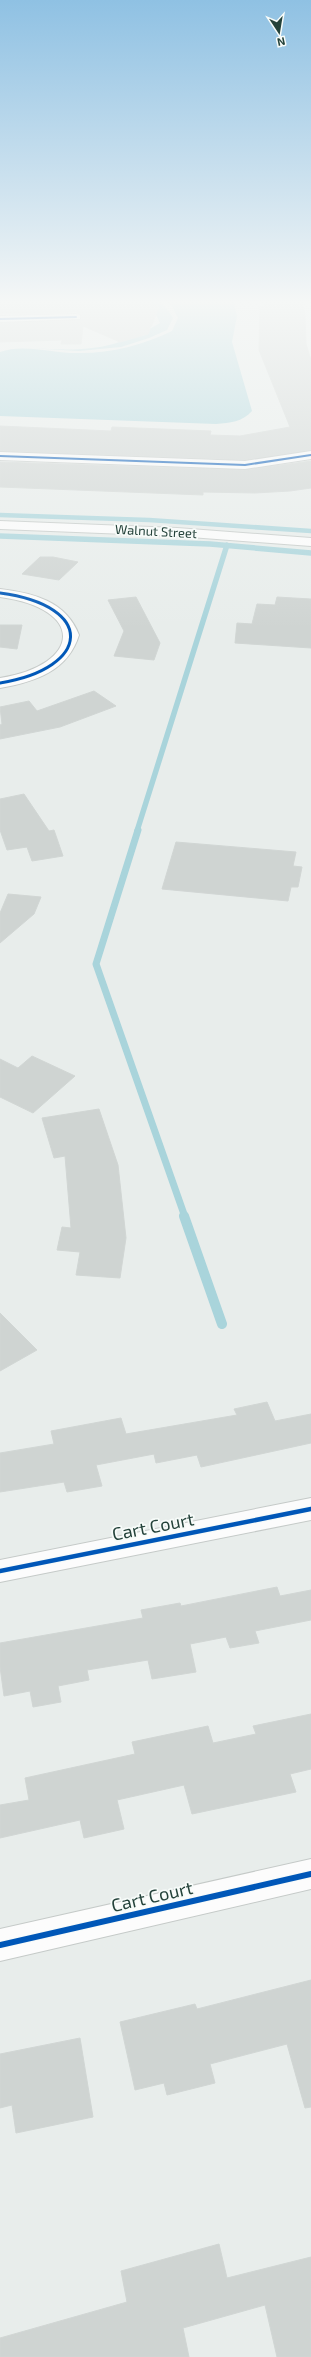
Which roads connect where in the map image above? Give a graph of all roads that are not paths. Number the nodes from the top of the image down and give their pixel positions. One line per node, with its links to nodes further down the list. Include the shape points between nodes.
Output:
1 (311, 455): 2 (street, via 245,465)
2 (0, 456)
3 (0, 526): 4 (street, Walnut Street, via 177,532)
4 (311, 542)
5 (0, 593): 6 (street, via 29,598 55,610 65,619 72,635 67,651 53,664 25,677)
6 (0, 683)
7 (311, 1509): 8 (street, Cart Court)
8 (0, 1571)
9 (311, 1874): 10 (street, Cart Court)
10 (0, 1945)

